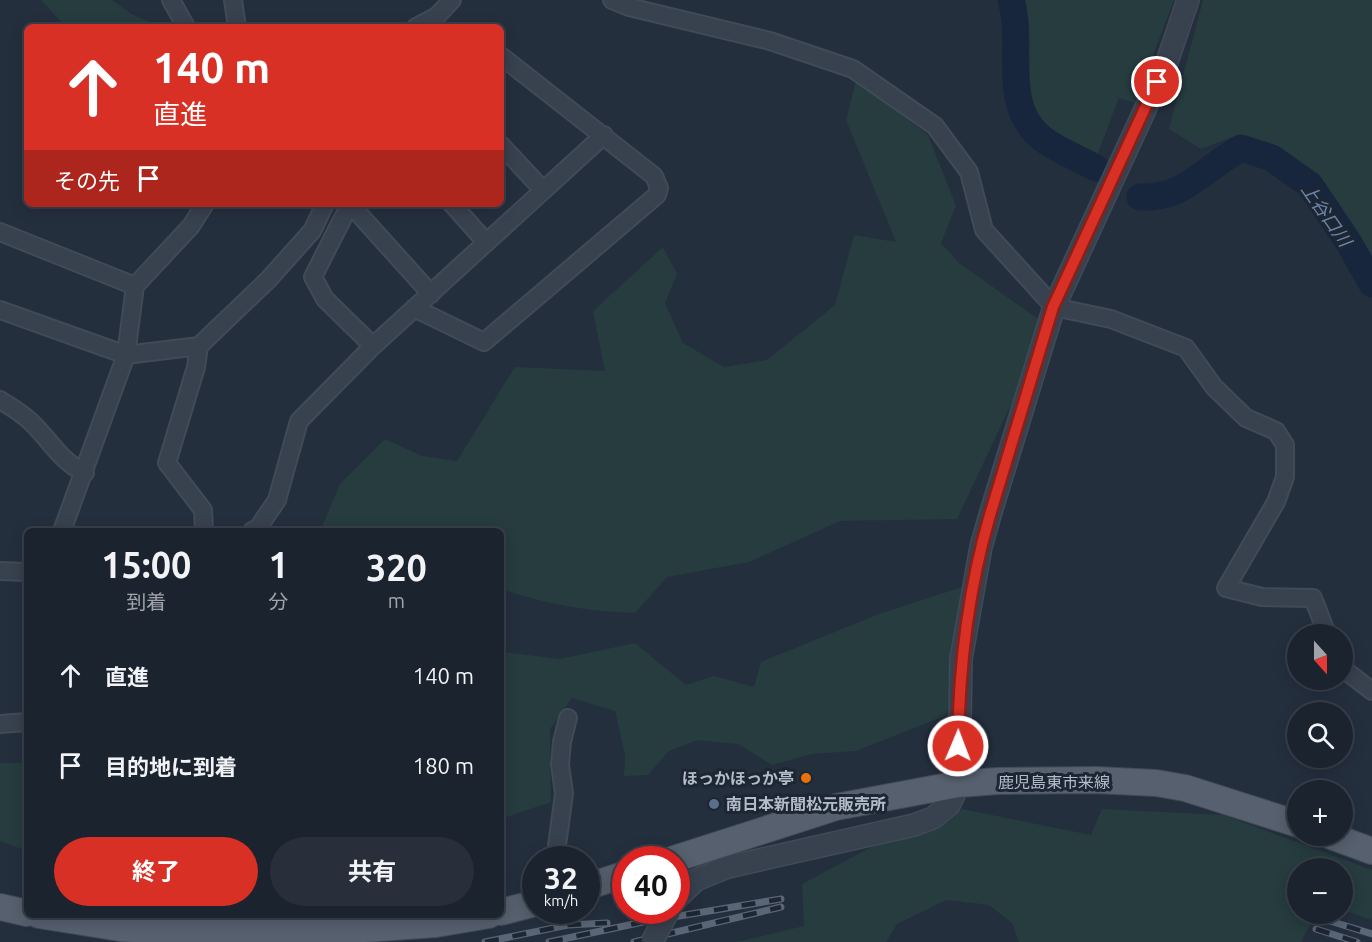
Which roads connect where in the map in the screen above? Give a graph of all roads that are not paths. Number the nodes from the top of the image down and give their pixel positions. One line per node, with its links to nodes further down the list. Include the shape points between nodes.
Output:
1 (171, 0): 6 (street)
2 (233, 0): 7 (street)
3 (452, 0): 8 (street, via 437,16)
4 (612, 0): 22 (street, via 771,41 854,69 935,126 969,172 984,230)
5 (1188, 0): 22 (street, via 1167,62)
6 (184, 24)
7 (237, 24)
8 (422, 24)
9 (504, 58): 10 (street)
10 (604, 135): 12 (street); 23 (street, via 654,176 659,188 657,195 484,342)
11 (504, 148): 12 (street)
12 (543, 190): 19 (street)
13 (203, 207): 20 (street, via 191,226)
14 (324, 207): 25 (street, via 312,231)
15 (348, 207): 26 (street, via 313,277 325,299)
16 (353, 207): 21 (street)
17 (455, 207): 19 (street)
18 (0, 232): 20 (street)
19 (485, 241): 21 (street)
20 (135, 286): 27 (street)
21 (431, 294): 23 (street)
22 (1053, 307): 35 (street, via 1111,319 1186,348 1214,387 1246,418 1276,431 1285,445 1286,477 1276,502 1226,588 1262,597 1313,598); 41 (street, via 981,547 961,659)
23 (414, 308): 26 (street)
24 (0, 310): 27 (street)
25 (199, 346): 27 (street); 31 (street, via 167,463 203,510)
26 (373, 346): 32 (street, via 299,421 277,500)
27 (126, 355): 29 (street)
28 (0, 400): 29 (street, via 31,421 70,466)
29 (86, 473): 30 (street)
30 (63, 528)
31 (204, 528)
32 (258, 528)
33 (0, 572): 34 (street)
34 (24, 572)
35 (1323, 624)
36 (1353, 676): 37 (street)
37 (1372, 691)
38 (568, 718): 44 (street, via 560,764 564,794)
39 (24, 722): 40 (street)
40 (0, 724)
41 (959, 784): 42 (main road, 鹿児島東市来線, via 1096,780 1156,783 1185,788); 46 (main road, 鹿児島東市来線, via 836,807); 47 (street, via 949,805 933,818 728,867)
42 (1287, 820)
43 (1353, 844): 45 (main road)
44 (557, 846)
45 (1372, 850)
46 (690, 854)
47 (690, 885)
48 (0, 906): 51 (main road)
49 (522, 907): 50 (main road)
50 (504, 911)
51 (24, 912)
52 (53, 918): 56 (main road)
53 (471, 918): 54 (main road, via 436,924)
54 (351, 922): 57 (main road)
55 (662, 924): 58 (street, bridge)
56 (137, 936): 57 (main road)
57 (174, 937)
58 (652, 942)

